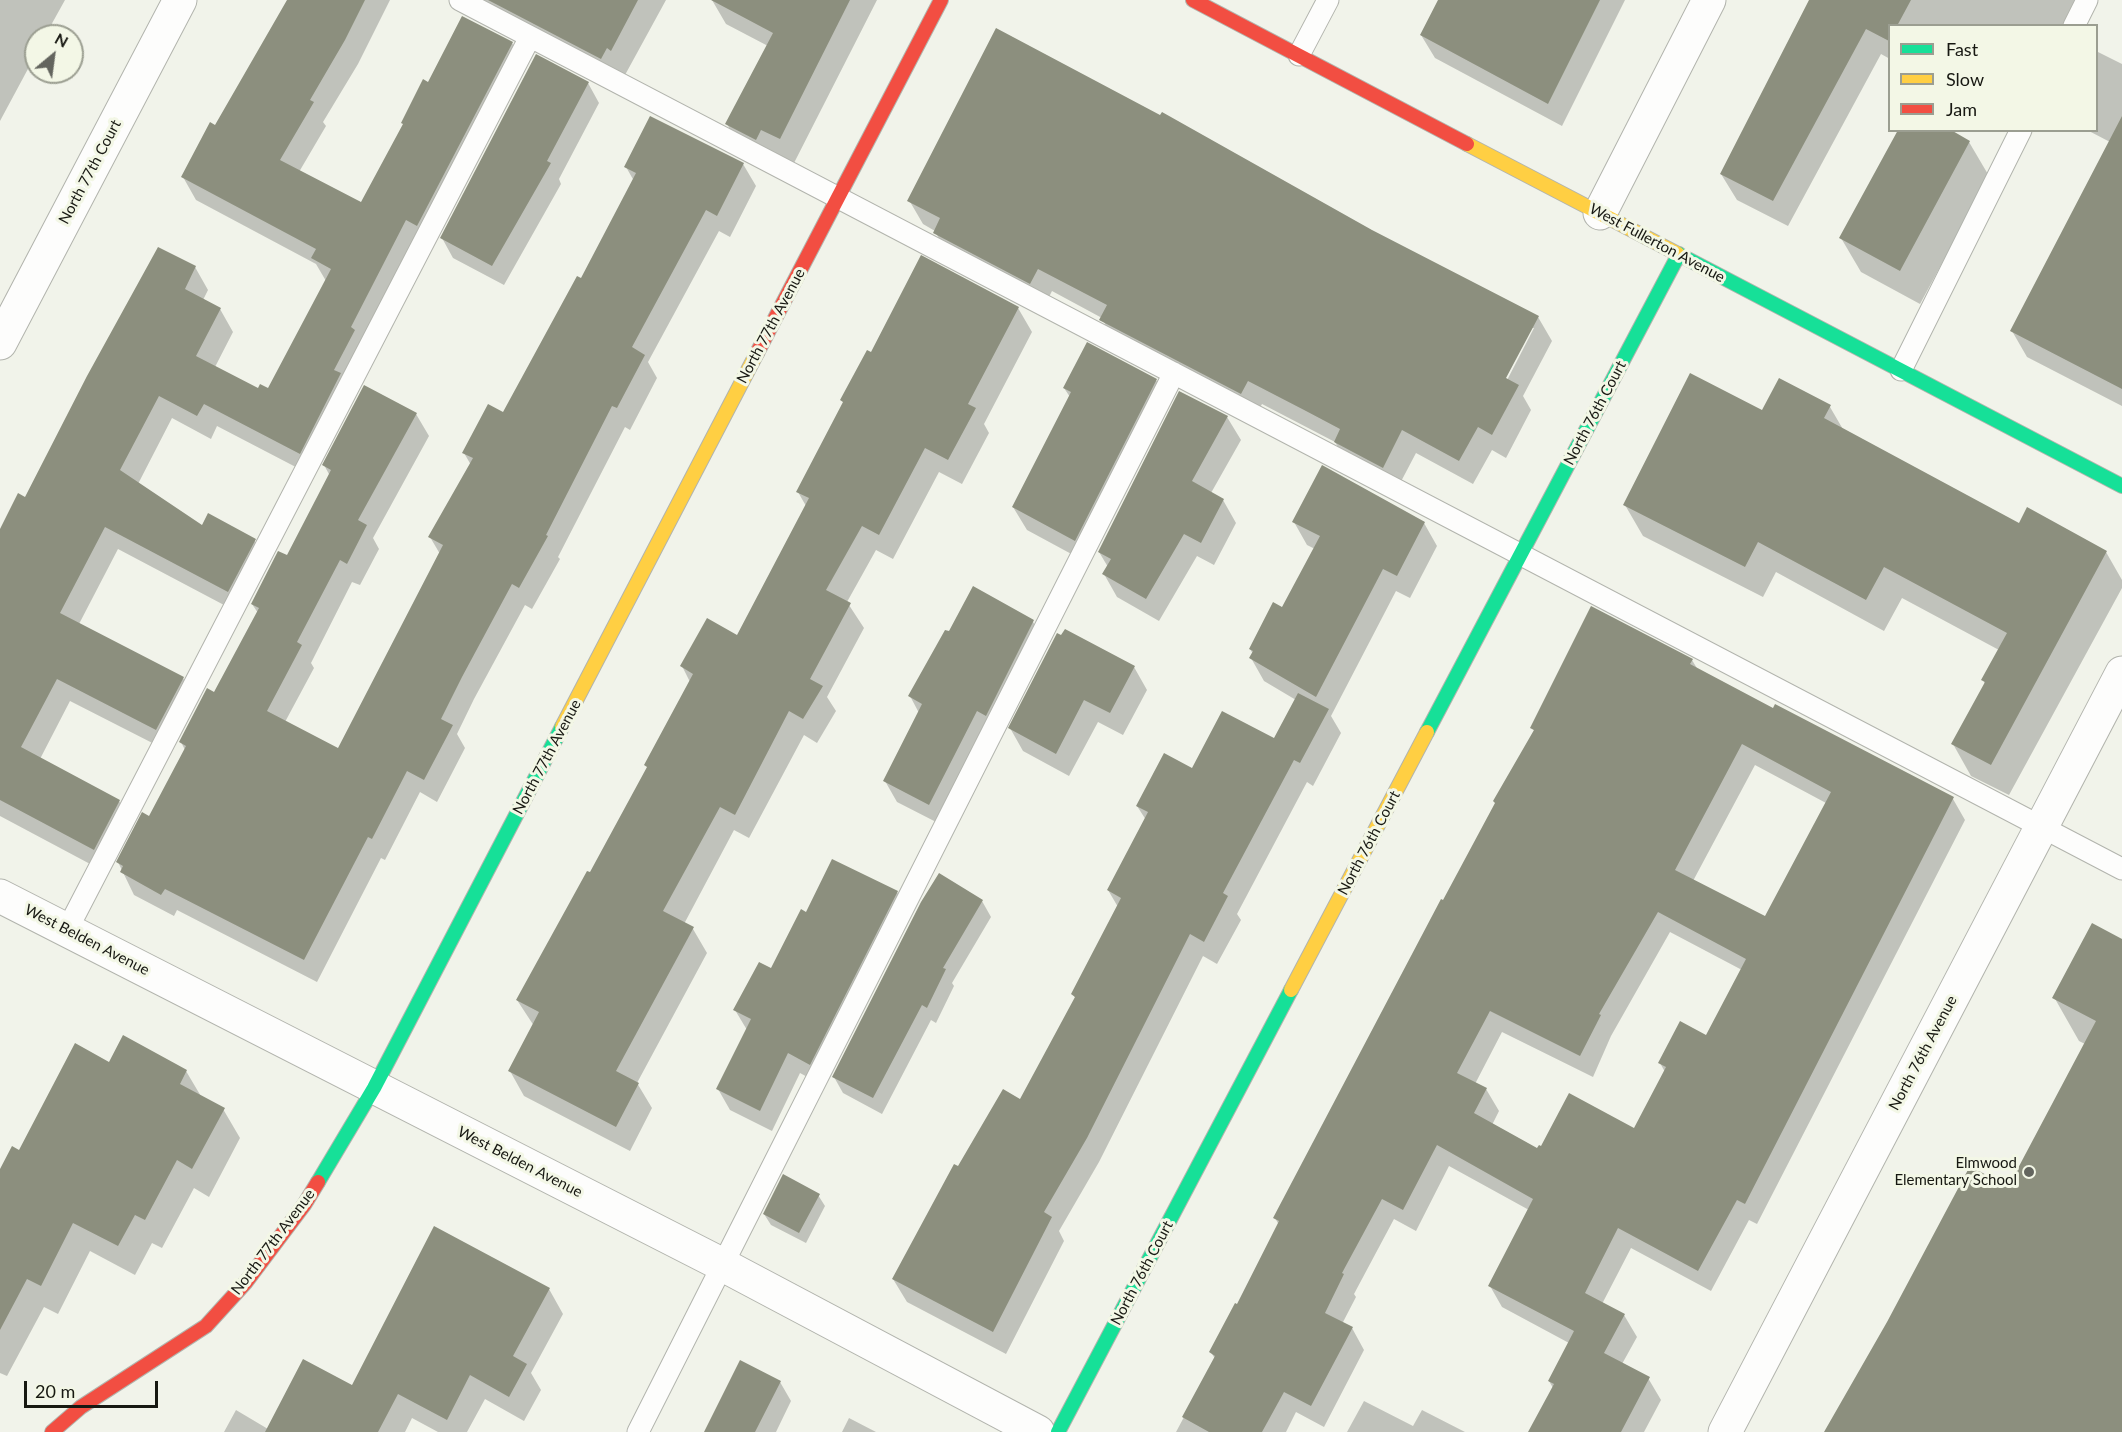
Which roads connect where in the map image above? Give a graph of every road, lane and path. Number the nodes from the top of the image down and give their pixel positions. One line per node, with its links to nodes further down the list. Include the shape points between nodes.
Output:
1 (180, 0): 15 (street, North 77th Court)
2 (460, 0): 9 (lane)
3 (941, 0): 12 (street, North 77th Avenue)
4 (1193, 0): 10 (street, West Fullerton Avenue)
5 (1328, 0): 10 (lane)
6 (1710, 0): 13 (street)
7 (2087, 0): 8 (lane)
8 (2075, 24)
9 (530, 37): 12 (lane); 24 (lane)
10 (1299, 55): 13 (street, West Fullerton Avenue)
11 (2020, 132): 16 (lane)
12 (838, 198): 17 (lane); 25 (street, North 77th Avenue)
13 (1600, 213): 14 (street, West Fullerton Avenue)
14 (1679, 254): 16 (street, West Fullerton Avenue); 19 (street, North 76th Court)
15 (0, 344)
16 (1901, 370): 18 (street, West Fullerton Avenue)
17 (1174, 373): 19 (lane); 26 (lane)
18 (2122, 486)
19 (1521, 554): 21 (lane); 30 (street, North 76th Court)
20 (2122, 673): 21 (street, North 76th Avenue)
21 (2042, 827): 22 (lane); 31 (street, North 76th Avenue)
22 (2122, 869)
23 (0, 896): 24 (street, West Belden Avenue)
24 (67, 930): 25 (street, West Belden Avenue)
25 (374, 1088): 26 (street, West Belden Avenue); 27 (street, North 77th Avenue, via 304,1205 246,1282 206,1326 81,1407)
26 (723, 1265): 28 (lane); 29 (street, West Belden Avenue)
27 (52, 1432)
28 (639, 1432)
29 (1038, 1432)
30 (1058, 1432)
31 (1725, 1432)

